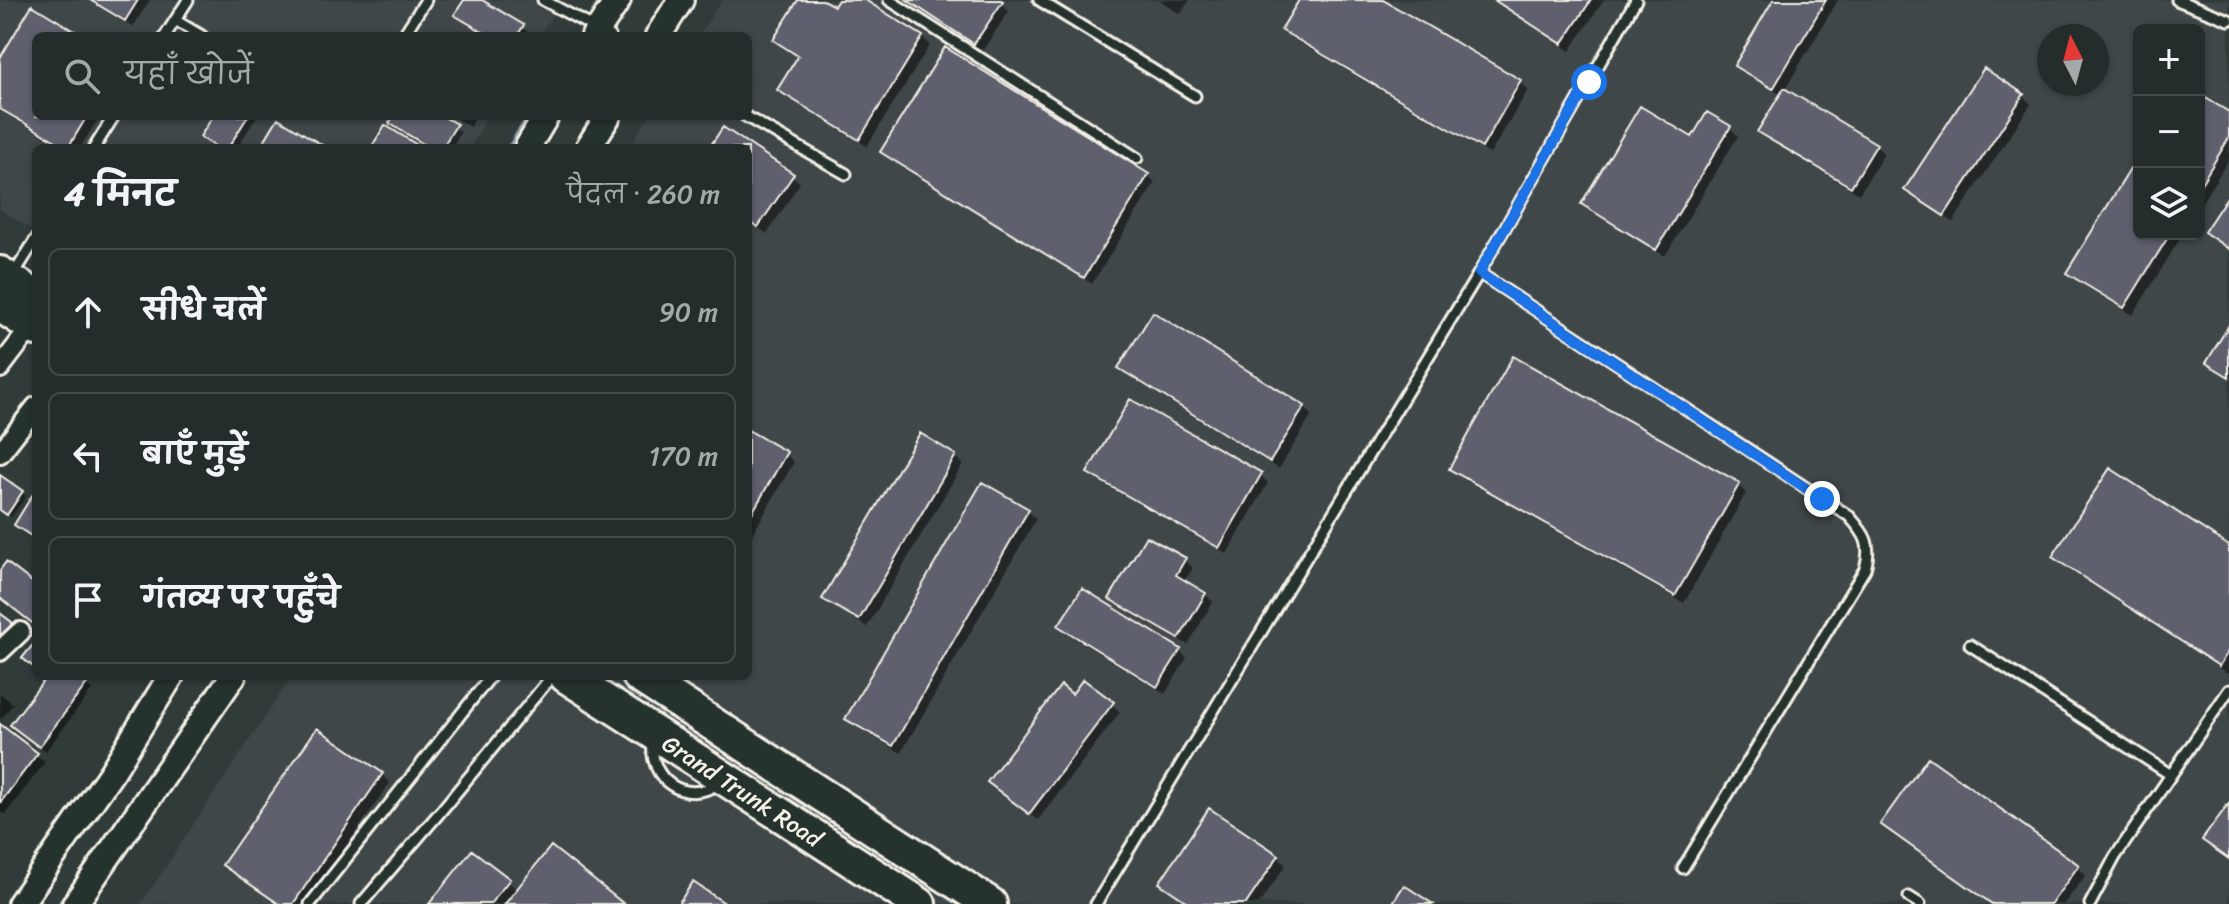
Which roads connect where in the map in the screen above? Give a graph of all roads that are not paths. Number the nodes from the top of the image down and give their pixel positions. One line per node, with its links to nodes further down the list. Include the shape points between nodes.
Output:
1 (188, 0): 11 (lane)
2 (426, 0): 15 (lane)
3 (543, 0): 16 (lane)
4 (618, 0): 17 (street)
5 (681, 0): 18 (street)
6 (889, 0): 27 (lane)
7 (1039, 0): 19 (lane)
8 (1636, 0): 30 (lane)
9 (2177, 0): 10 (lane)
10 (2204, 4): 12 (lane)
11 (175, 20): 13 (lane); 14 (lane)
12 (2229, 20)
13 (168, 32)
14 (195, 32)
15 (406, 32)
16 (598, 32)
17 (602, 32)
18 (661, 32)
19 (1195, 96)
20 (112, 120): 24 (lane)
21 (544, 120): 25 (street)
22 (606, 120): 26 (street)
23 (752, 120): 28 (lane)
24 (96, 144)
25 (529, 144)
26 (590, 144)
27 (1137, 158)
28 (846, 174)
29 (32, 251): 31 (lane)
30 (1479, 273): 49 (lane, via 1849,516 1868,543 1865,569); 57 (lane)
31 (16, 301): 32 (street)
32 (0, 368)
33 (32, 412): 34 (street)
34 (0, 453)
35 (20, 632): 37 (street)
36 (1970, 645): 46 (lane)
37 (0, 651)
38 (169, 680): 51 (street)
39 (230, 680): 52 (street)
40 (488, 680): 53 (lane)
41 (549, 680): 54 (lane)
42 (572, 680): 45 (highway, Grand Trunk Road)
43 (651, 684): 45 (highway); 47 (highway, Grand Trunk Road)
44 (2229, 690): 46 (lane)
45 (648, 730): 48 (highway, Grand Trunk Road)
46 (2171, 775): 59 (lane)
47 (804, 783): 48 (highway); 56 (highway, Grand Trunk Road)
48 (783, 818): 55 (highway, Grand Trunk Road)
49 (1683, 868)
50 (1909, 897): 58 (lane)
51 (20, 904)
52 (75, 904)
53 (310, 904)
54 (361, 904)
55 (919, 904)
56 (990, 904)
57 (1096, 904)
58 (1920, 904)
59 (2090, 904)

